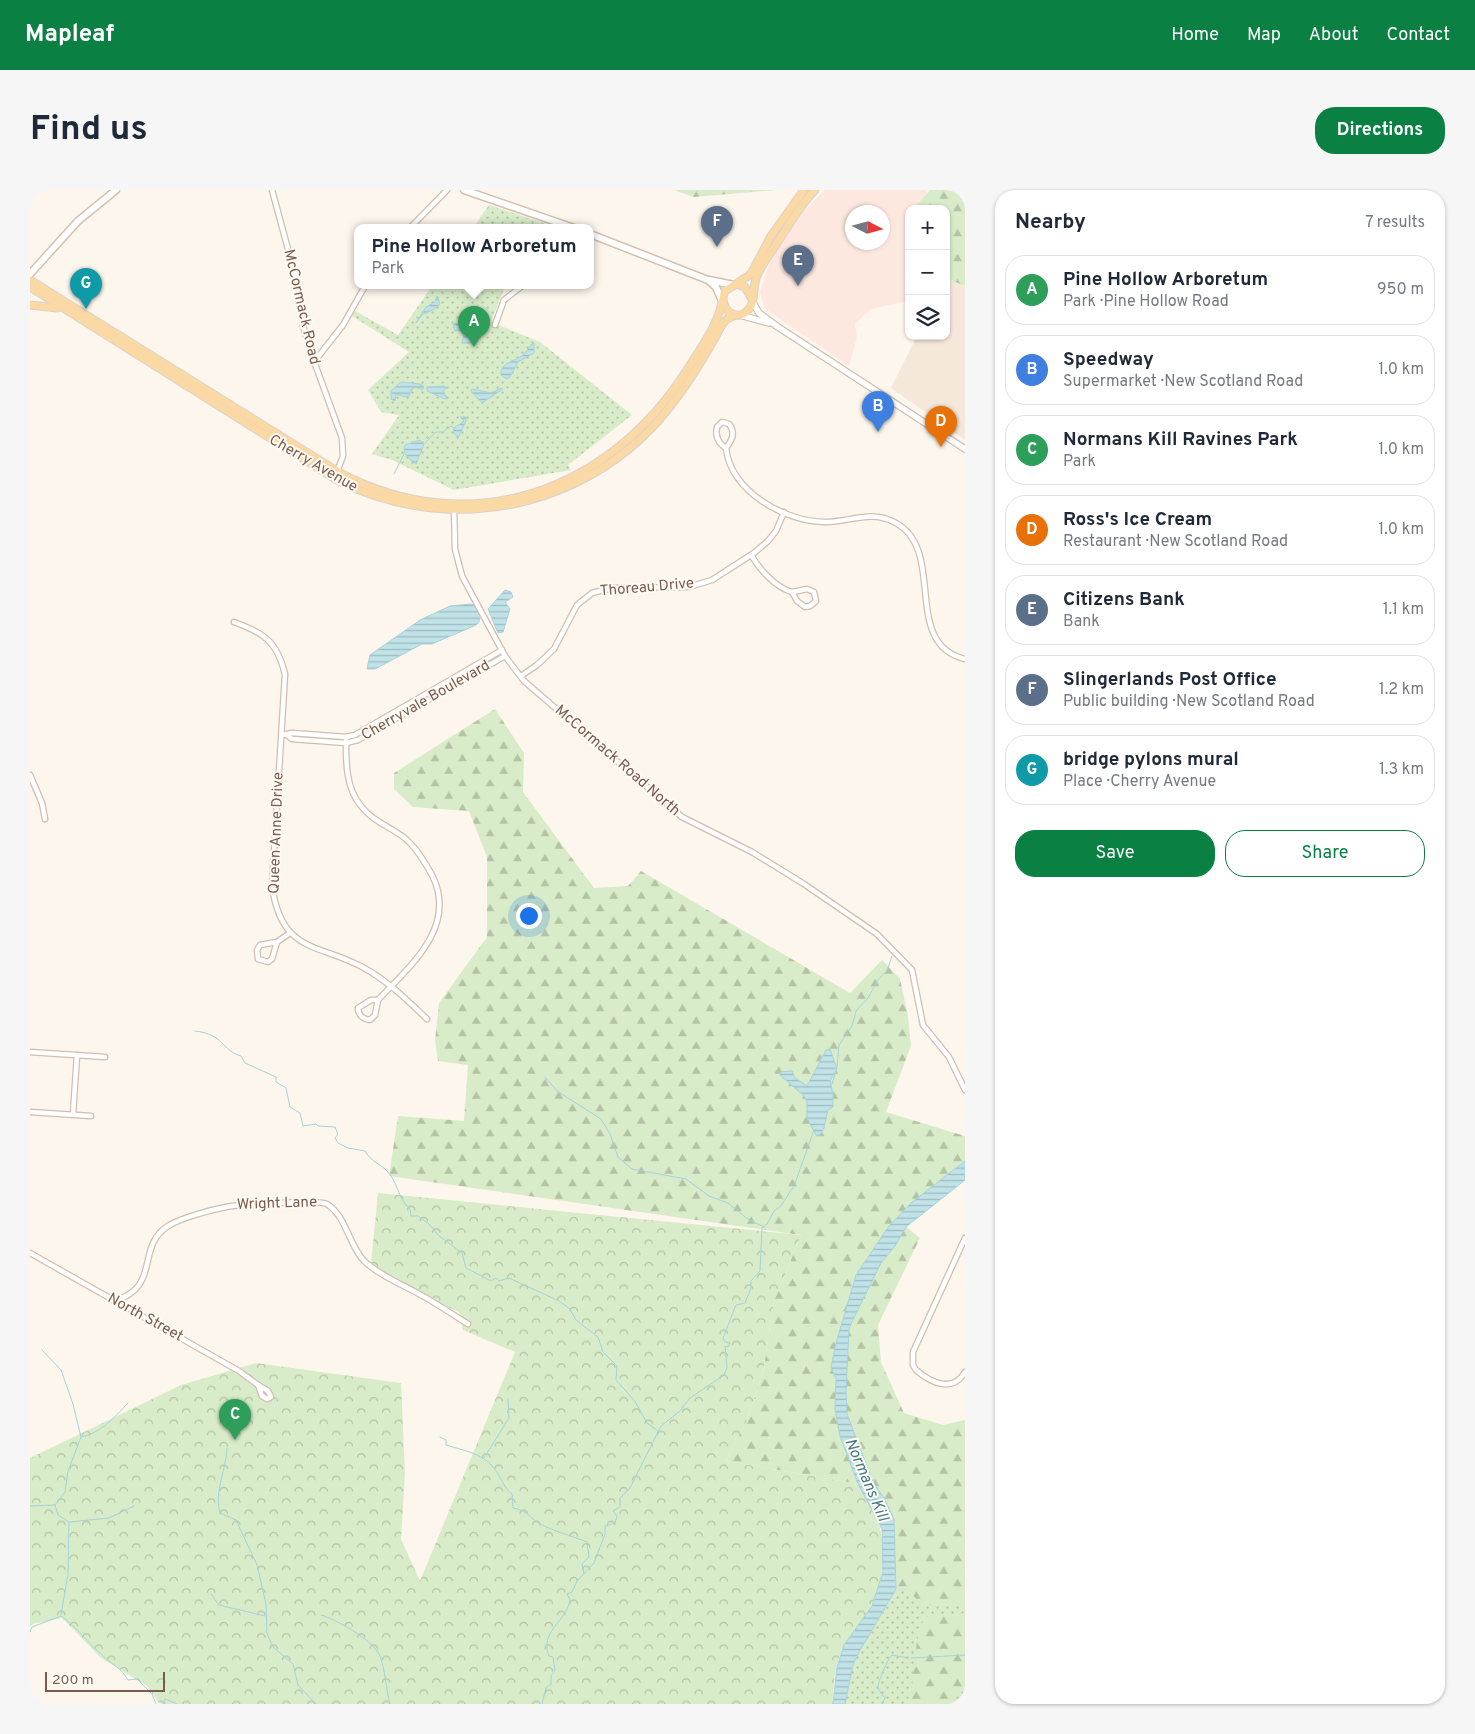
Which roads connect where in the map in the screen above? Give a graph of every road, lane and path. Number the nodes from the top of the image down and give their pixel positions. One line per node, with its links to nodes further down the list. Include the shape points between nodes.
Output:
1 (116, 190): 10 (main road, via 78,221)
2 (272, 190): 24 (street, McCormack Road)
3 (447, 190): 7 (street)
4 (464, 190): 8 (main road)
5 (804, 190): 13 (main road, via 771,236 751,274)
6 (815, 190): 17 (main road, via 795,214 758,274)
7 (414, 224)
8 (559, 224)
9 (594, 236): 12 (main road)
10 (30, 274)
11 (30, 280): 20 (main road, Cherry Avenue)
12 (708, 280): 13 (main road); 18 (main road, via 716,287)
13 (735, 284): 17 (main road, via 745,286); 18 (main road, via 724,291)
14 (30, 287): 20 (main road, Cherry Avenue)
15 (363, 289): 24 (street, via 343,325)
16 (518, 289): 22 (street, via 504,300)
17 (752, 300): 21 (main road, via 747,311); 23 (street, via 759,313)
18 (722, 302): 21 (main road, via 727,311); 28 (main road, Cherry Avenue, via 714,328 670,396 618,449 582,473 543,490)
19 (30, 305): 20 (main road)
20 (69, 309): 27 (main road, Cherry Avenue)
21 (737, 315): 23 (street); 28 (main road, Cherry Avenue, via 724,322 662,418 612,462 575,484 534,500 490,509)
22 (494, 325)
23 (778, 327): 26 (street)
24 (314, 362): 27 (street, McCormack Road, via 342,438 343,456)
25 (726, 448): 25 (street, via 733,430 722,422 716,434 717,440); 29 (street, via 731,466 745,486)
26 (965, 449)
27 (336, 475): 28 (main road, Cherry Avenue, via 356,490 387,500 424,508)
28 (454, 507): 33 (street, McCormack Road North, via 455,549 460,569)
29 (784, 512): 30 (street, Thoreau Drive, via 776,531); 35 (street, via 824,522 875,516 901,526 910,535 920,557 934,637 947,652)
30 (751, 555): 31 (street, via 769,577); 36 (street, Thoreau Drive, via 712,580 689,587 612,588 592,593 577,605 554,649)
31 (792, 592): 31 (street, via 802,589 813,591 816,600 805,607)
32 (234, 622): 41 (street, Queen Anne Drive, via 264,635 282,660 286,686)
33 (502, 650): 34 (street, McCormack Road North); 37 (street, Cherryvale Boulevard)
34 (506, 656): 36 (street, McCormack Road North); 38 (street, Cherryvale Boulevard)
35 (965, 659)
36 (521, 676): 54 (street, McCormack Road North, via 682,818 752,852 877,934 912,970 923,1025 950,1057)
37 (457, 677): 38 (street); 39 (street, Cherryvale Boulevard)
38 (460, 682): 40 (street, Cherryvale Boulevard)
39 (411, 704): 40 (street); 42 (street, Cherryvale Boulevard)
40 (414, 709): 43 (street, Cherryvale Boulevard, via 358,740)
41 (284, 735): 42 (street, via 292,732); 43 (street, via 292,739); 46 (street, Queen Anne Drive, via 272,886 275,906)
42 (346, 737): 43 (street)
43 (346, 743): 48 (street, via 351,788 361,806 417,852 432,875 439,898 438,922 429,942)
44 (30, 775): 45 (street, via 42,803)
45 (44, 819)
46 (290, 933): 47 (street); 48 (street, Queen Anne Drive, via 308,946 370,971)
47 (277, 942): 47 (street, via 272,959 268,962 258,959 260,945)
48 (391, 986): 49 (street); 50 (street, Queen Anne Drive)
49 (378, 1000): 49 (street, via 374,1017 366,1020 360,1015 359,1006)
50 (427, 1019)
51 (30, 1052): 52 (street)
52 (77, 1055): 53 (street); 56 (street)
53 (105, 1057)
54 (965, 1090)
55 (30, 1112): 56 (street)
56 (73, 1114): 57 (street)
57 (91, 1116)
58 (965, 1238): 62 (street, via 912,1352 916,1370 937,1383 952,1384)
59 (30, 1253): 60 (street, North Street)
60 (114, 1301): 61 (street, Wright Lane, via 128,1296 139,1286 155,1240 170,1225 228,1206 306,1201 326,1203 331,1207 366,1262); 63 (street, North Street)
61 (468, 1324)
62 (965, 1372)
63 (258, 1384)

